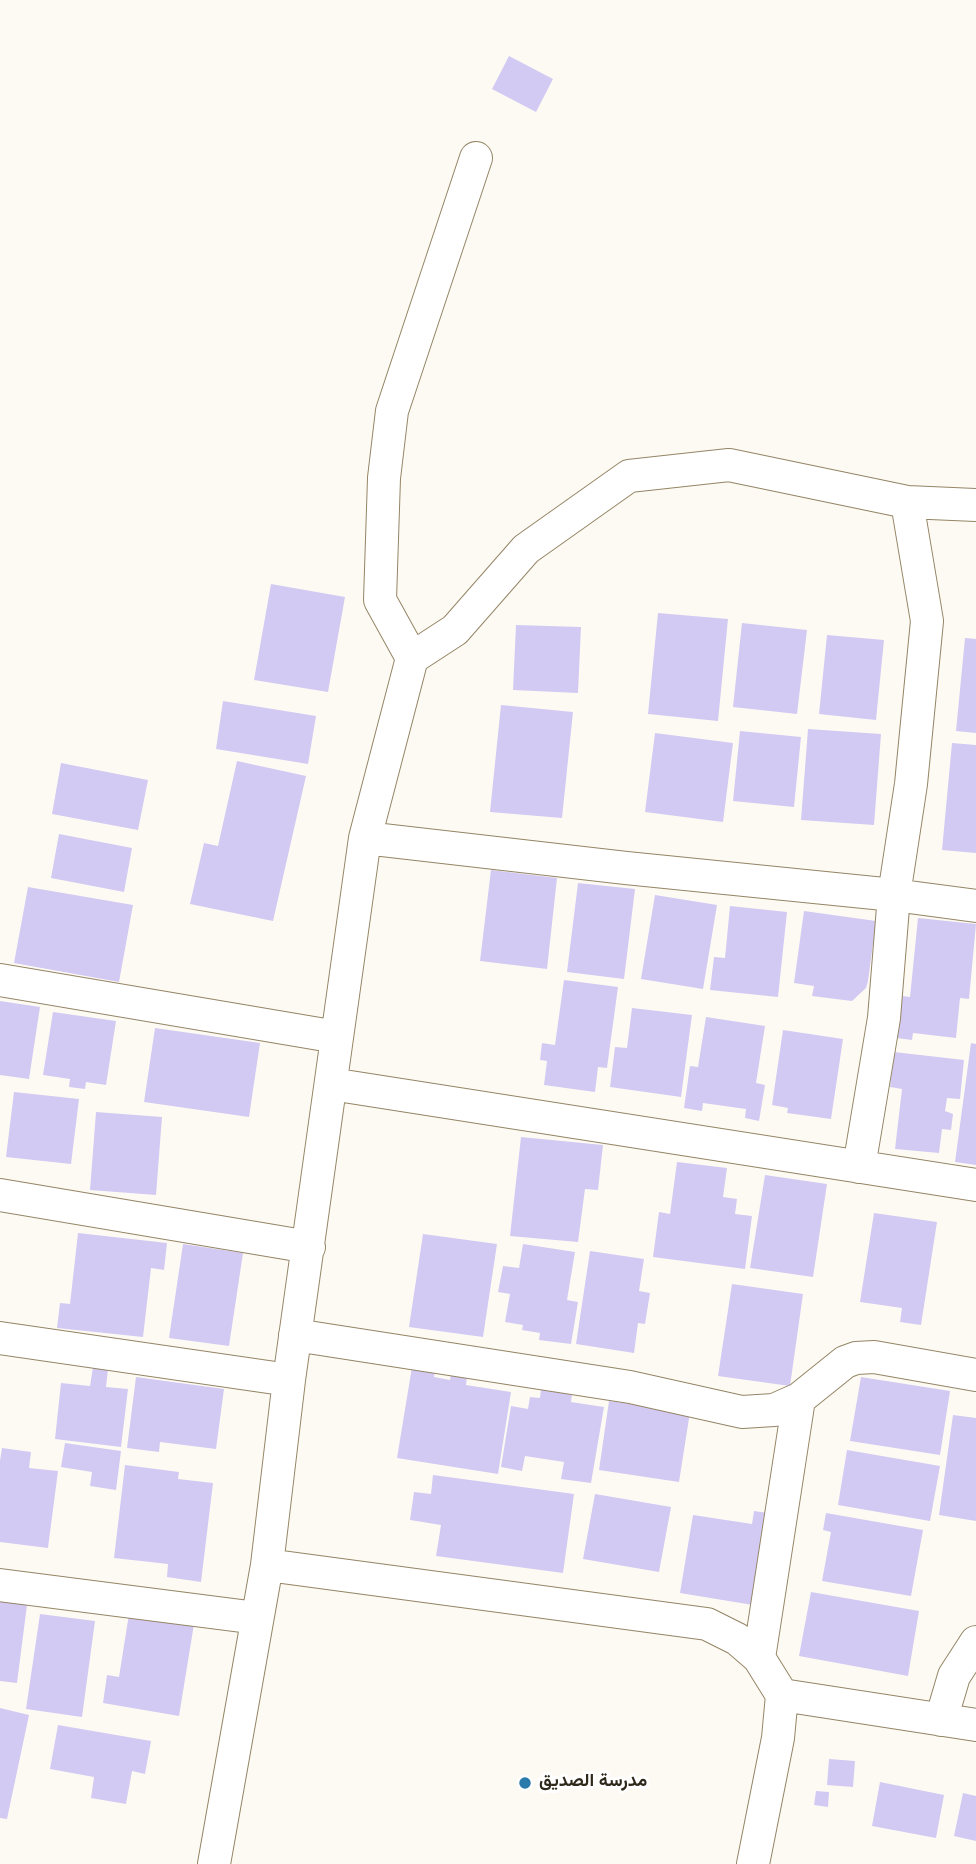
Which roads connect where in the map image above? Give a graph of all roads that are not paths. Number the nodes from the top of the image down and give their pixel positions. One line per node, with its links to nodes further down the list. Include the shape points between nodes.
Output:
1 (476, 158): 4 (street, via 392,411 384,478 380,600)
2 (907, 502): 3 (street); 4 (street, via 729,465 629,476 526,549 455,630); 6 (street, via 927,621 911,784)
3 (976, 505)
4 (412, 658): 5 (street)
5 (365, 838): 6 (street); 9 (street)
6 (894, 895): 7 (street); 11 (street, via 884,1018)
7 (976, 906)
8 (0, 979): 9 (street)
9 (337, 1037): 10 (street)
10 (331, 1084): 11 (street); 14 (street)
11 (859, 1167): 12 (street)
12 (976, 1185)
13 (0, 1195): 14 (street)
14 (309, 1247): 15 (street)
15 (295, 1335): 18 (street); 19 (street, via 630,1387 741,1412 774,1410)
16 (0, 1338): 18 (street)
17 (976, 1375): 19 (street, via 874,1357 856,1358)
18 (289, 1380): 20 (street)
19 (799, 1399): 24 (street)
20 (267, 1564): 22 (street); 24 (street, via 707,1624 737,1639)
21 (0, 1585): 22 (street)
22 (257, 1618): 28 (street)
23 (976, 1642): 26 (street, via 954,1676)
24 (759, 1658): 25 (street)
25 (782, 1695): 26 (street); 29 (street)
26 (941, 1720): 27 (street)
27 (976, 1725)
28 (214, 1864)
29 (753, 1864)

